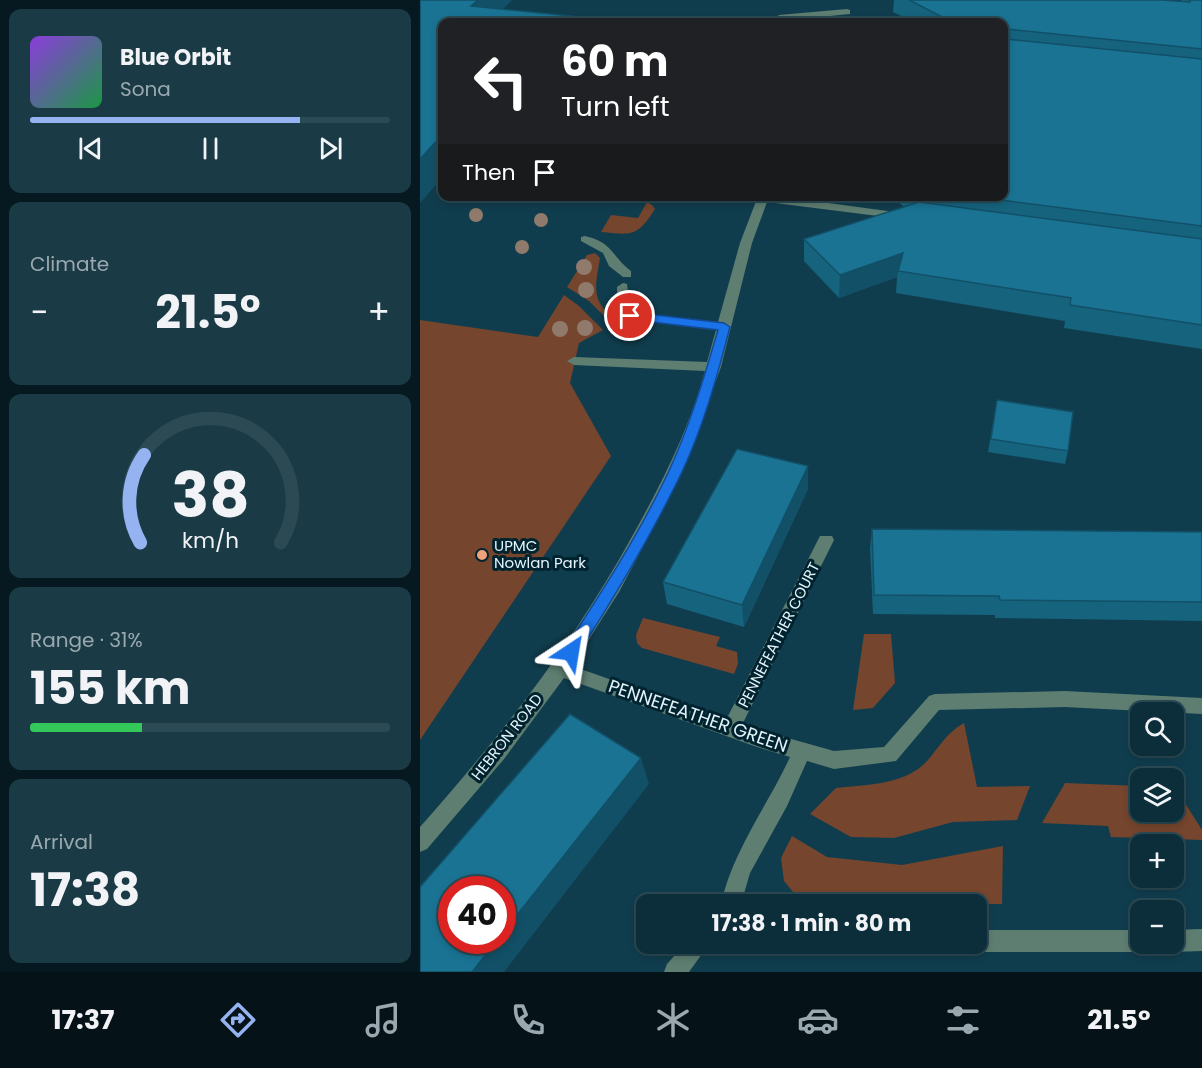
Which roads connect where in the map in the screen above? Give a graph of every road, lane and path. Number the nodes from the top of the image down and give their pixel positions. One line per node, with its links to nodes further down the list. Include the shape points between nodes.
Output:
1 (779, 18): 2 (street, via 849,8)
2 (844, 18)
3 (762, 201): 7 (street, HEBRON ROAD)
4 (793, 201): 5 (street)
5 (911, 217)
6 (585, 239): 7 (street, via 613,256 613,263 625,281 623,299 630,316)
7 (724, 327): 9 (street, HEBRON ROAD)
8 (574, 361): 9 (street)
9 (714, 367): 11 (street, HEBRON ROAD, via 675,473 613,587)
10 (826, 540): 13 (street, PENNEFEATHER COURT)
11 (560, 669): 13 (street, PENNEFEATHER GREEN); 15 (street, HEBRON ROAD, via 497,753)
12 (1202, 706): 14 (street, PENNEFEATHER GREEN, via 1065,699 935,702 888,755 834,760)
13 (731, 729): 14 (street, PENNEFEATHER GREEN)
14 (802, 751): 16 (street, PENNEFEATHER GREEN, via 780,800 741,868)
15 (420, 842)
16 (733, 894)
17 (1202, 940): 20 (street)
18 (987, 941): 19 (street)
19 (1130, 941)
20 (1184, 941)
21 (690, 954): 22 (street)
22 (675, 972)

